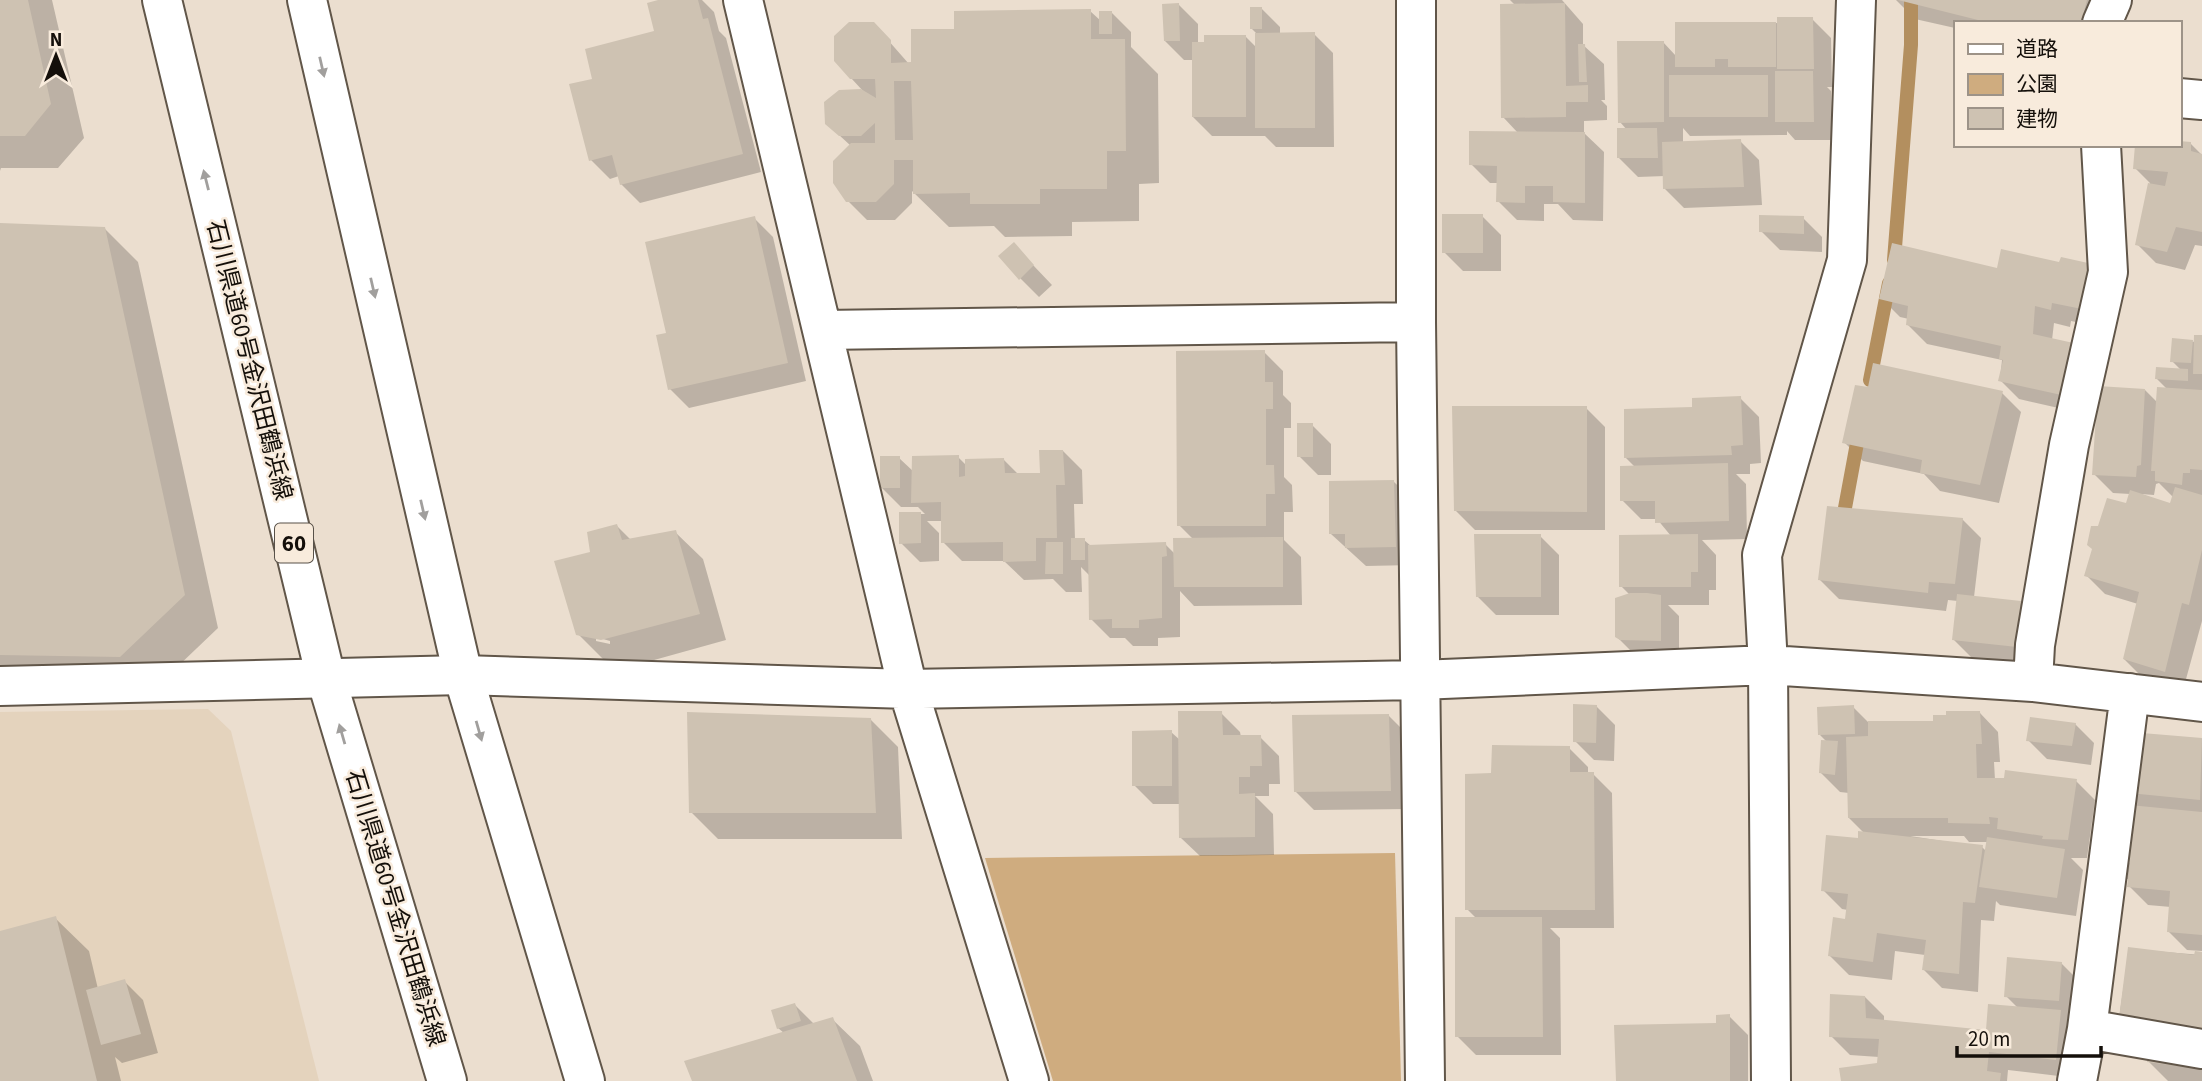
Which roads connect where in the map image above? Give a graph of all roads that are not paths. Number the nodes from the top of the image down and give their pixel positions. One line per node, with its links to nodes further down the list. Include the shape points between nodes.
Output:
1 (162, 0): 15 (street, 石川県道60号金沢田鶴浜線 / 60, one-way to 1)
2 (307, 0): 14 (street, one-way to 14)
3 (743, 0): 12 (street)
4 (1416, 0): 11 (street)
5 (1856, 0): 13 (street, via 1847,260 1762,555)
6 (2112, 0): 7 (street)
7 (2103, 21)
8 (2181, 98): 9 (street)
9 (2202, 100)
10 (2101, 147): 17 (street, via 2108,272 2069,445 2035,645)
11 (1416, 321): 12 (street); 16 (street)
12 (823, 330): 19 (street)
13 (1768, 665): 16 (street); 17 (street); 28 (street)
14 (463, 675): 15 (street); 19 (street); 25 (street, one-way to 25)
15 (326, 678): 18 (street); 24 (street, 石川県道60号金沢田鶴浜線 / 60, one-way to 15)
16 (1420, 680): 19 (street); 27 (street)
17 (2033, 682): 20 (street)
18 (0, 686)
19 (908, 690): 26 (street)
20 (2130, 694): 21 (street); 22 (street)
21 (2202, 702)
22 (2087, 1029): 23 (street); 29 (street)
23 (2202, 1049)
24 (447, 1081)
25 (585, 1081)
26 (1029, 1081)
27 (1425, 1081)
28 (1771, 1081)
29 (2077, 1081)

